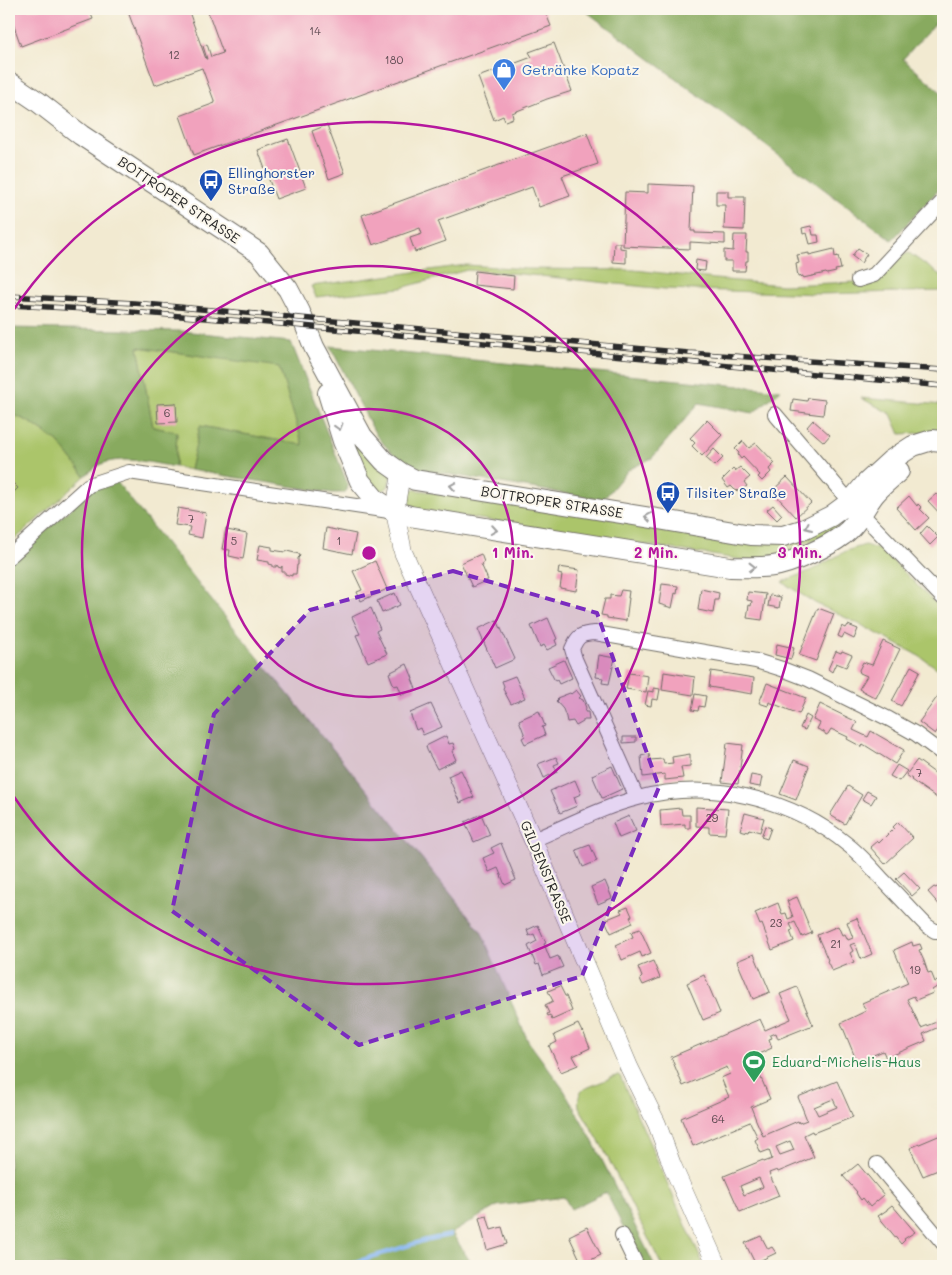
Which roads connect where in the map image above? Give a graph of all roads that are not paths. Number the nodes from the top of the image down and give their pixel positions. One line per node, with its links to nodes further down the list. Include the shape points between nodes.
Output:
1 (9, 82): 4 (main road, BOTTROPER STRASSE, via 81,135 259,253 288,289)
2 (943, 201): 3 (street, via 874,275)
3 (858, 280)
4 (314, 348): 7 (main road, BOTTROPER STRASSE, via 362,436 384,461); 9 (main road, BOTTROPER STRASSE, one-way to 9, via 343,441 360,481 376,499)
5 (775, 414): 8 (street)
6 (943, 442): 8 (main road, via 905,466)
7 (401, 473): 8 (main road, BOTTROPER STRASSE, one-way to 7, via 783,536 751,535 416,480); 9 (street, GILDENSTRASSE)
8 (856, 508): 9 (main road, BOTTROPER STRASSE, one-way to 8, via 703,563 753,568 774,566 814,552 844,535); 11 (street)
9 (395, 512): 10 (street, via 129,472 89,485); 14 (street, GILDENSTRASSE, via 403,552)
10 (9, 556)
11 (943, 598)
12 (943, 754): 13 (street, via 889,719 782,668 683,648 595,633 583,634 572,649 575,659)
13 (637, 798): 14 (street); 15 (street, via 672,792 711,791 748,796 785,808 848,845 927,926)
14 (533, 840): 20 (street, GILDENSTRASSE)
15 (943, 931)
16 (877, 1164): 18 (street)
17 (622, 1235): 19 (street)
18 (943, 1243)
19 (637, 1266)
20 (717, 1266)

